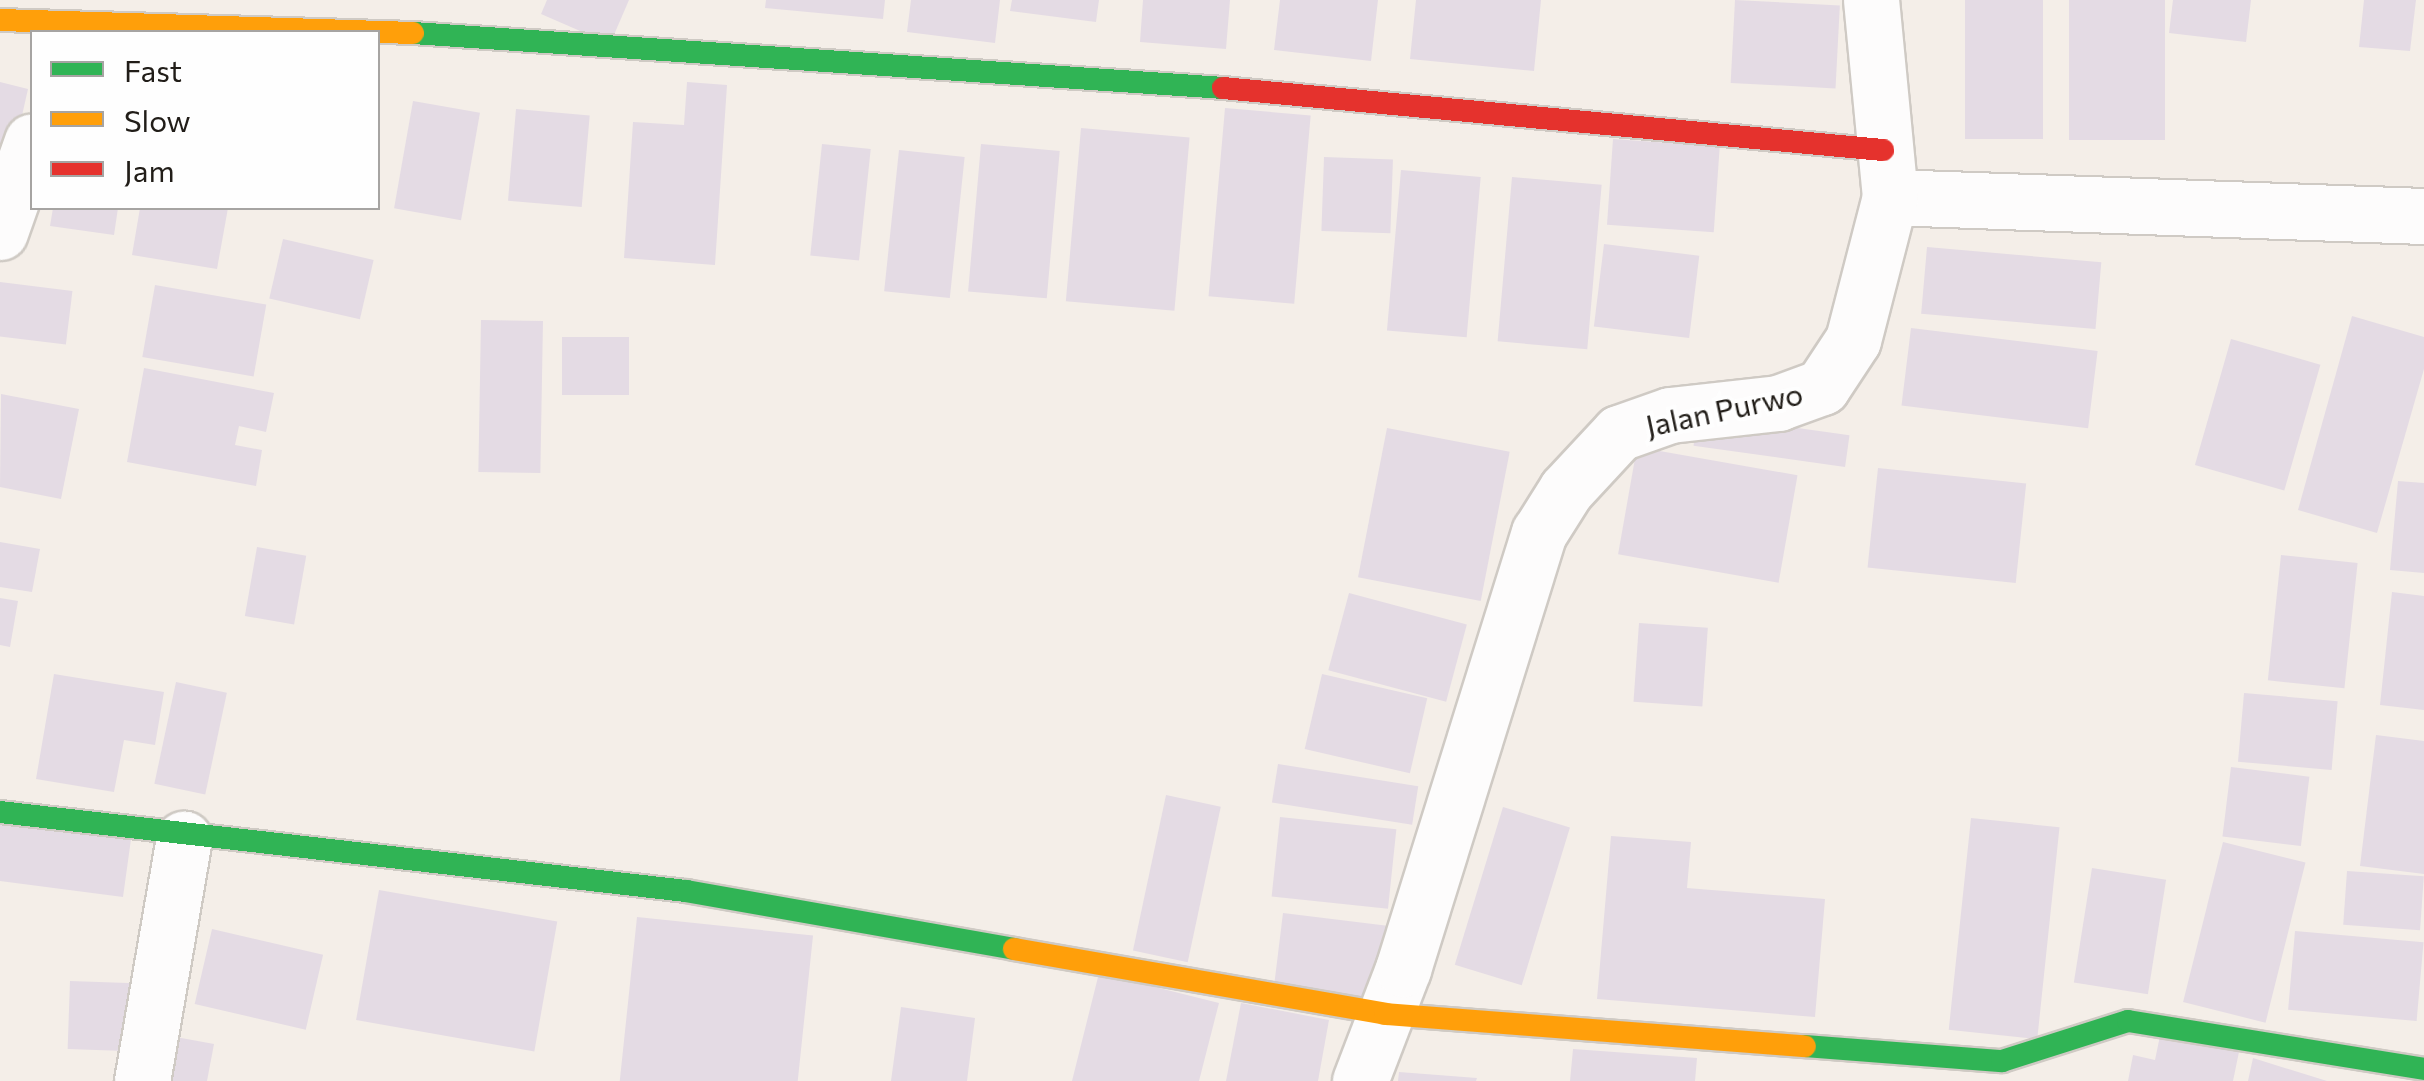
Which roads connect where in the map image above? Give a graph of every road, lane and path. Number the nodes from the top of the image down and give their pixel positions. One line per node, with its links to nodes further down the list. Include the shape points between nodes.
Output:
1 (1871, 0): 7 (street, Jalan Purwo)
2 (0, 20): 3 (street)
3 (54, 28): 4 (street)
4 (274, 30)
5 (380, 31): 7 (street, via 774,55)
6 (30, 148): 9 (street)
7 (1886, 173): 8 (street); 12 (street, Jalan Purwo, via 1853,340 1822,387 1778,403 1670,415 1619,433 1589,457 1539,532)
8 (2424, 216)
9 (0, 232)
10 (0, 812): 11 (street)
11 (184, 839): 12 (street, via 686,891); 14 (street)
12 (1385, 1014): 13 (street, via 2002,1062 2128,1020); 15 (street, Jalan Purwo)
13 (2424, 1069)
14 (142, 1081)
15 (1360, 1081)

